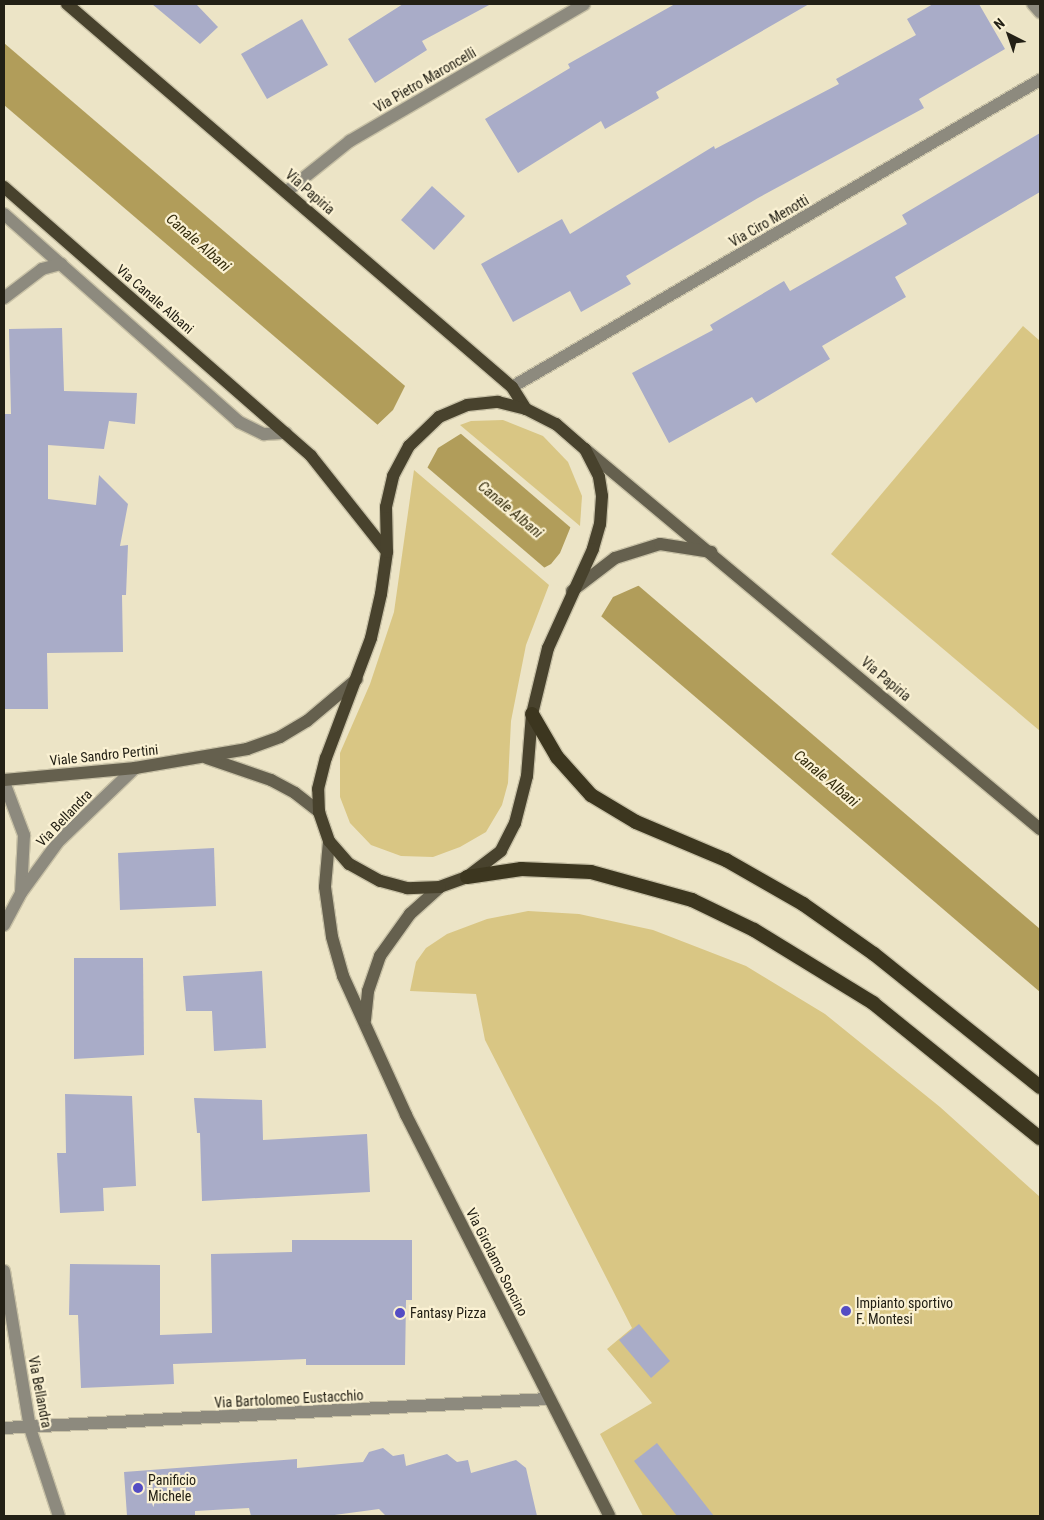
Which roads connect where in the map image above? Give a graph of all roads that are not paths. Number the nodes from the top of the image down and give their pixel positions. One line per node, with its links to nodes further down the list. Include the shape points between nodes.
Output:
1 (68, 4): 7 (main road, Via Papiria)
2 (584, 4): 7 (street, Via Pietro Maroncelli, via 350,141)
3 (1033, 4): 4 (street)
4 (1040, 12)
5 (1040, 80): 11 (street, Via Ciro Menotti)
6 (4, 187): 13 (main road, Via Canale Albani)
7 (286, 192): 11 (main road, Via Papiria)
8 (4, 214): 9 (street)
9 (61, 264): 10 (street, via 42,270); 13 (street, via 239,422 264,434)
10 (4, 298)
11 (512, 387): 12 (main road, Via Papiria)
12 (526, 408): 14 (main road, via 556,424); 15 (main road, via 498,402 467,405 439,417 409,446 393,476 386,508)
13 (286, 433): 15 (main road, Via Canale Albani, via 311,456)
14 (585, 449): 16 (main road, Via Papiria); 17 (main road, via 599,477 602,496 600,524 593,549)
15 (387, 552): 18 (main road, via 379,602)
16 (713, 552): 17 (main road, via 660,544 616,558); 24 (main road, Via Papiria)
17 (572, 592): 19 (main road, via 548,648)
18 (357, 679): 20 (main road, Viale Sandro Pertini, via 307,721 280,737); 23 (main road, via 326,758 318,789)
19 (532, 714): 26 (main road, via 527,776 514,823 501,850); 31 (highway, via 557,757 591,795 636,822 726,860 804,904 874,954)
20 (207, 758): 21 (main road, Viale Sandro Pertini); 23 (main road, Viale Sandro Pertini, via 271,780 295,793)
21 (135, 768): 22 (main road, Viale Sandro Pertini); 28 (street, Via Bellandra, via 58,842)
22 (4, 781): 28 (street, Via Bellandra, via 24,835)
23 (318, 812): 25 (main road)
24 (1040, 829)
25 (329, 841): 27 (main road, via 349,864 380,881 407,888); 30 (main road, Via Girolamo Soncino, via 325,887 332,937 343,976)
26 (467, 877): 27 (main road); 32 (highway, via 521,869 591,872 692,900 754,930 873,1003)
27 (440, 887): 30 (main road, via 410,914 380,956 368,991)
28 (21, 893): 29 (street, Via Bellandra)
29 (4, 925)
30 (364, 1020): 34 (main road, Via Girolamo Soncino, via 378,1059)
31 (1040, 1087)
32 (1040, 1138)
33 (4, 1271): 36 (street, Via Bellandra)
34 (549, 1399): 36 (street, Via Bartolomeo Eustacchio); 38 (main road, Via Girolamo Soncino)
35 (4, 1428): 36 (street, Via Bartolomeo Eustacchio)
36 (30, 1428): 37 (street, Via Bellandra)
37 (59, 1516)
38 (609, 1516)

